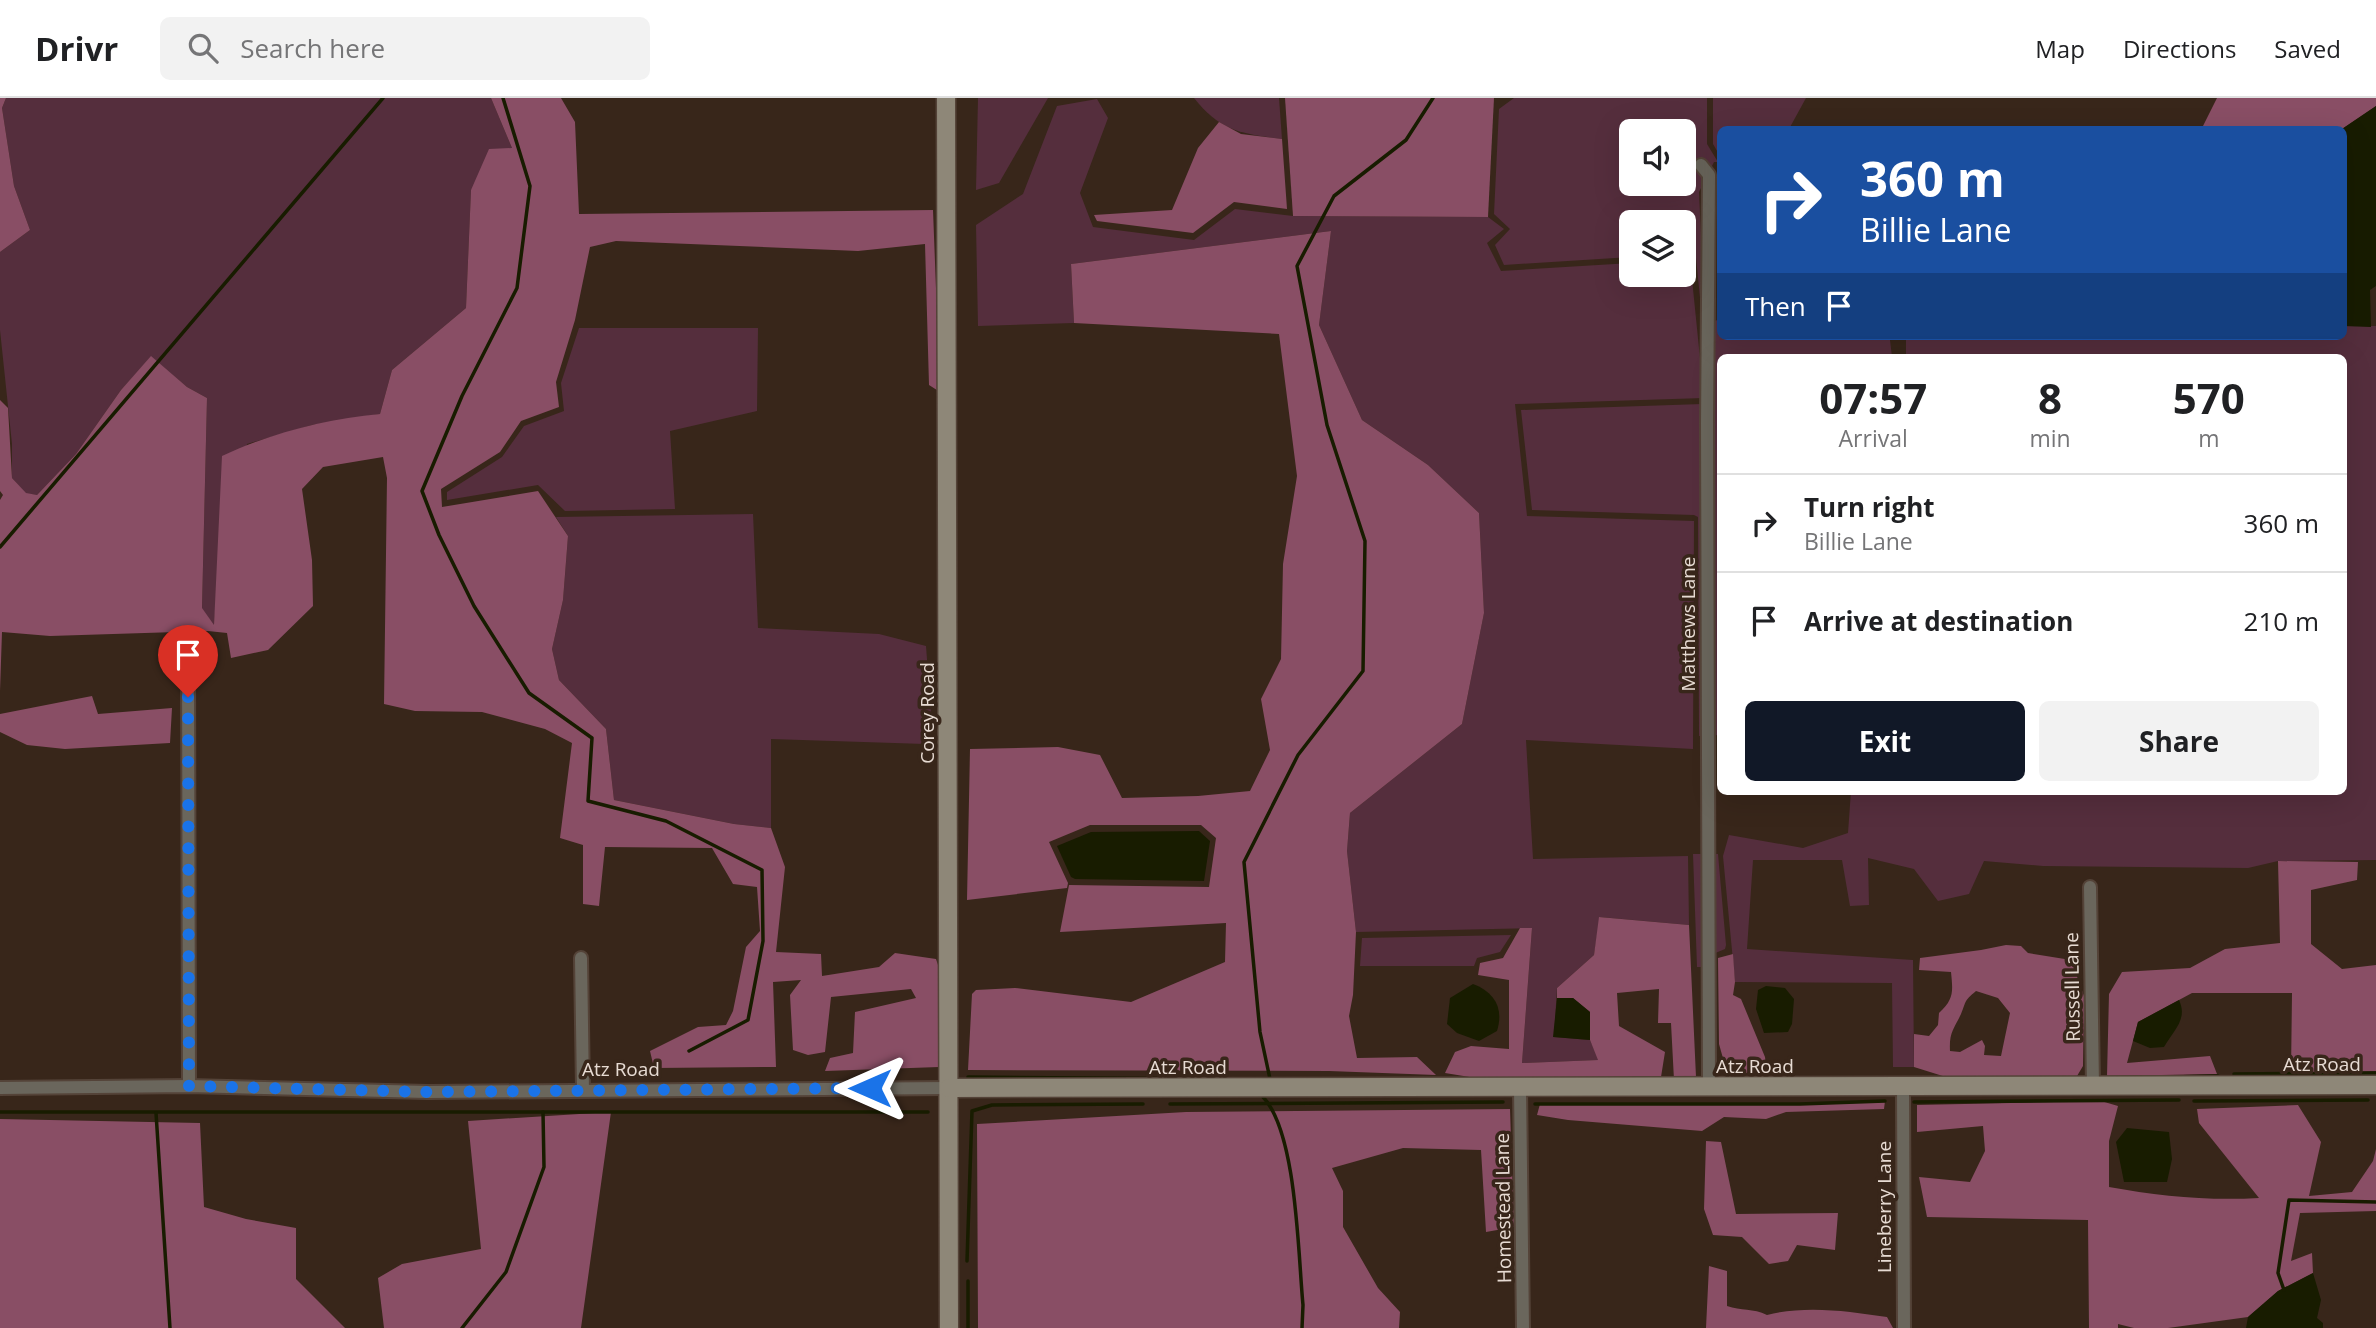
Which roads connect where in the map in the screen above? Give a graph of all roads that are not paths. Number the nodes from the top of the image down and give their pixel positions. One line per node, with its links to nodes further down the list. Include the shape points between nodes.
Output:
1 (946, 98): 12 (street, Corey Road)
2 (1701, 165): 10 (street, Matthews Lane, via 1709,174)
3 (188, 649): 7 (street)
4 (2090, 887): 9 (street, Russell Lane)
5 (581, 958): 14 (street)
6 (2376, 1085): 9 (street, Atz Road)
7 (189, 1086): 11 (street, Atz Road); 14 (street, Atz Road, via 428,1092)
8 (1903, 1086): 9 (street, Atz Road); 10 (street, Atz Road); 17 (street, Lineberry Lane)
9 (2094, 1086)
10 (1709, 1087): 13 (street, Atz Road)
11 (0, 1088)
12 (949, 1088): 13 (street, Atz Road); 14 (street, Atz Road); 15 (street, Corey Road)
13 (1520, 1088): 16 (street, Homestead Lane)
14 (583, 1090)
15 (949, 1328)
16 (1523, 1328)
17 (1904, 1328)

